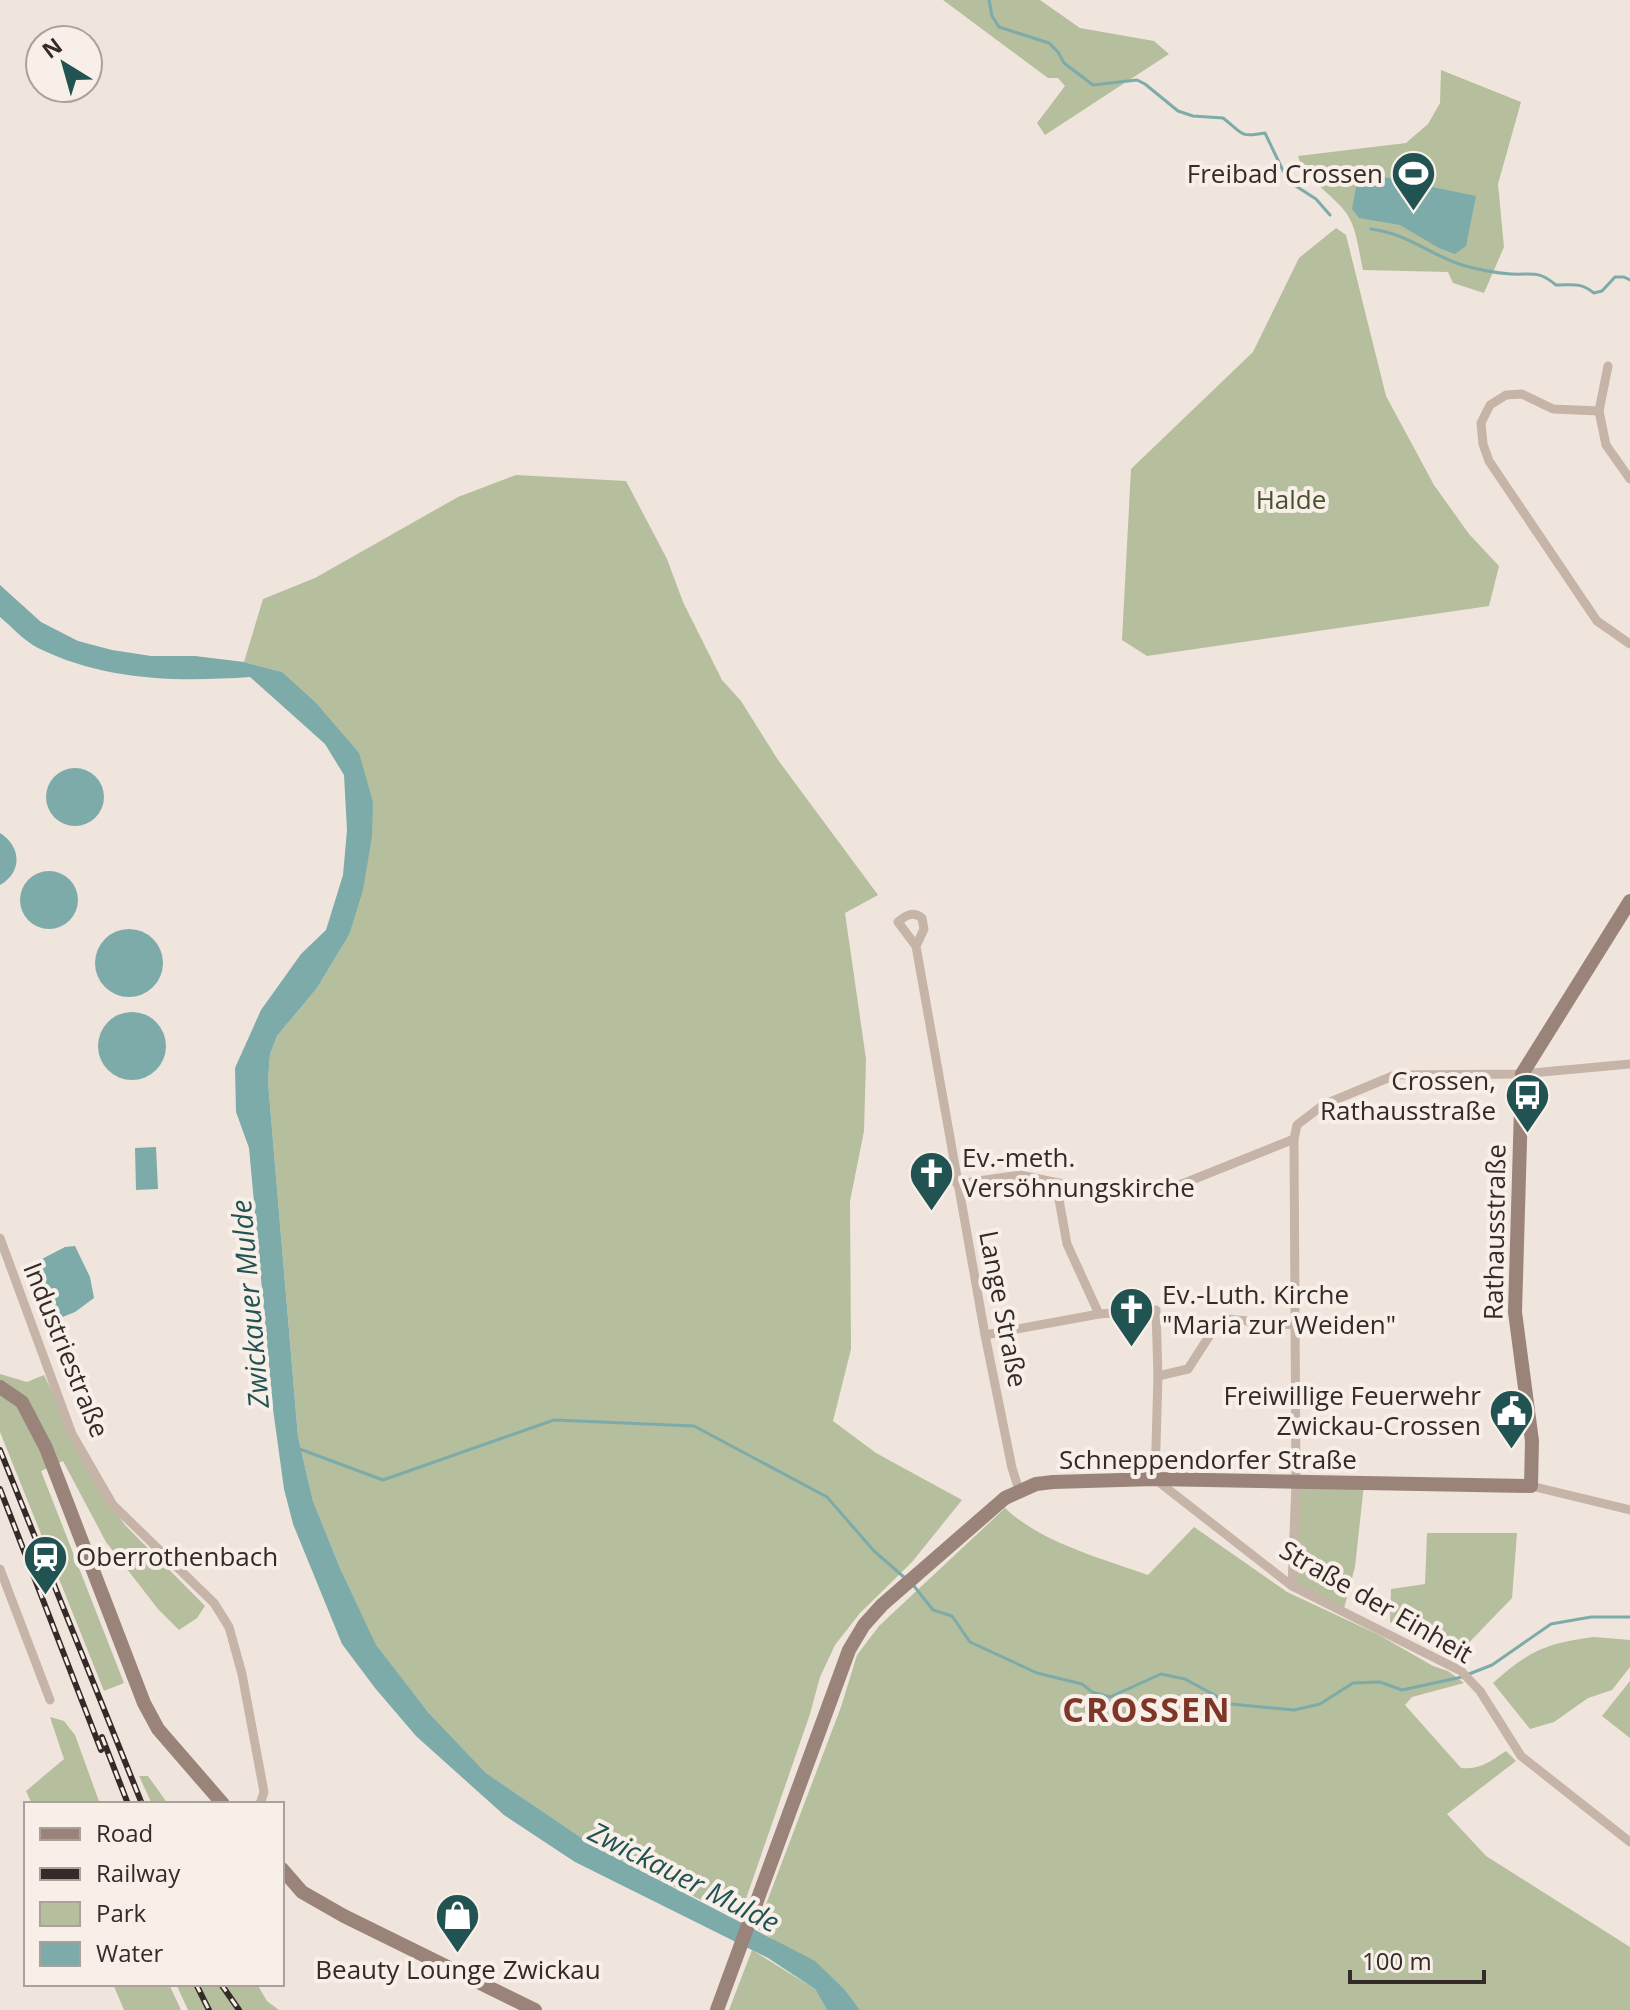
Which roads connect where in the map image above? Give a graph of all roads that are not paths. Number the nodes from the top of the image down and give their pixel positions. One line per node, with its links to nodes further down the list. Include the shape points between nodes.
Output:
1 (1608, 366): 2 (street)
2 (1599, 411): 3 (street, via 1606,445); 4 (street, via 1553,409 1522,394 1506,395 1490,405 1481,423 1483,444 1489,461 1590,612)
3 (1630, 479)
4 (1630, 644)
5 (1630, 901): 8 (street)
6 (916, 946): 11 (street, Lange Straße)
7 (1630, 1064): 8 (street)
8 (1522, 1074): 9 (street, via 1395,1075 1323,1105 1297,1125); 20 (street, Rathausstraße, via 1515,1312 1532,1441)
9 (1294, 1139): 10 (street, via 1177,1186 1097,1191); 14 (street)
10 (1056, 1183): 11 (street, via 1020,1175); 13 (street, via 1067,1244)
11 (957, 1184): 15 (street, Lange Straße)
12 (0, 1238): 27 (street, Industriestraße, via 72,1434 113,1505 214,1603 229,1627 264,1792)
13 (1099, 1314): 15 (street); 16 (street, via 1156,1310)
14 (1294, 1325): 16 (street, via 1226,1319 1217,1324 1188,1369); 19 (street)
15 (985, 1335): 21 (street, Lange Straße)
16 (1158, 1376): 18 (street)
17 (0, 1387): 26 (street, via 22,1402 46,1448 144,1703 158,1729)
18 (1155, 1479): 19 (street, Schneppendorfer Straße); 21 (street, Schneppendorfer Straße, via 1053,1482); 24 (street, Straße der Einheit)
19 (1296, 1483): 20 (street, Schneppendorfer Straße); 24 (street)
20 (1531, 1486): 22 (street, Schneppendorfer Straße)
21 (1019, 1490): 30 (street, Schneppendorfer Straße, via 882,1605 849,1650)
22 (1630, 1510)
23 (0, 1569): 25 (street)
24 (1292, 1586): 28 (street, Straße der Einheit, via 1461,1671 1521,1756)
25 (50, 1700)
26 (221, 1802)
27 (261, 1802)
28 (1630, 1842)
29 (284, 1871): 31 (street, via 302,1892 344,1916)
30 (719, 2006)
31 (535, 2010)

